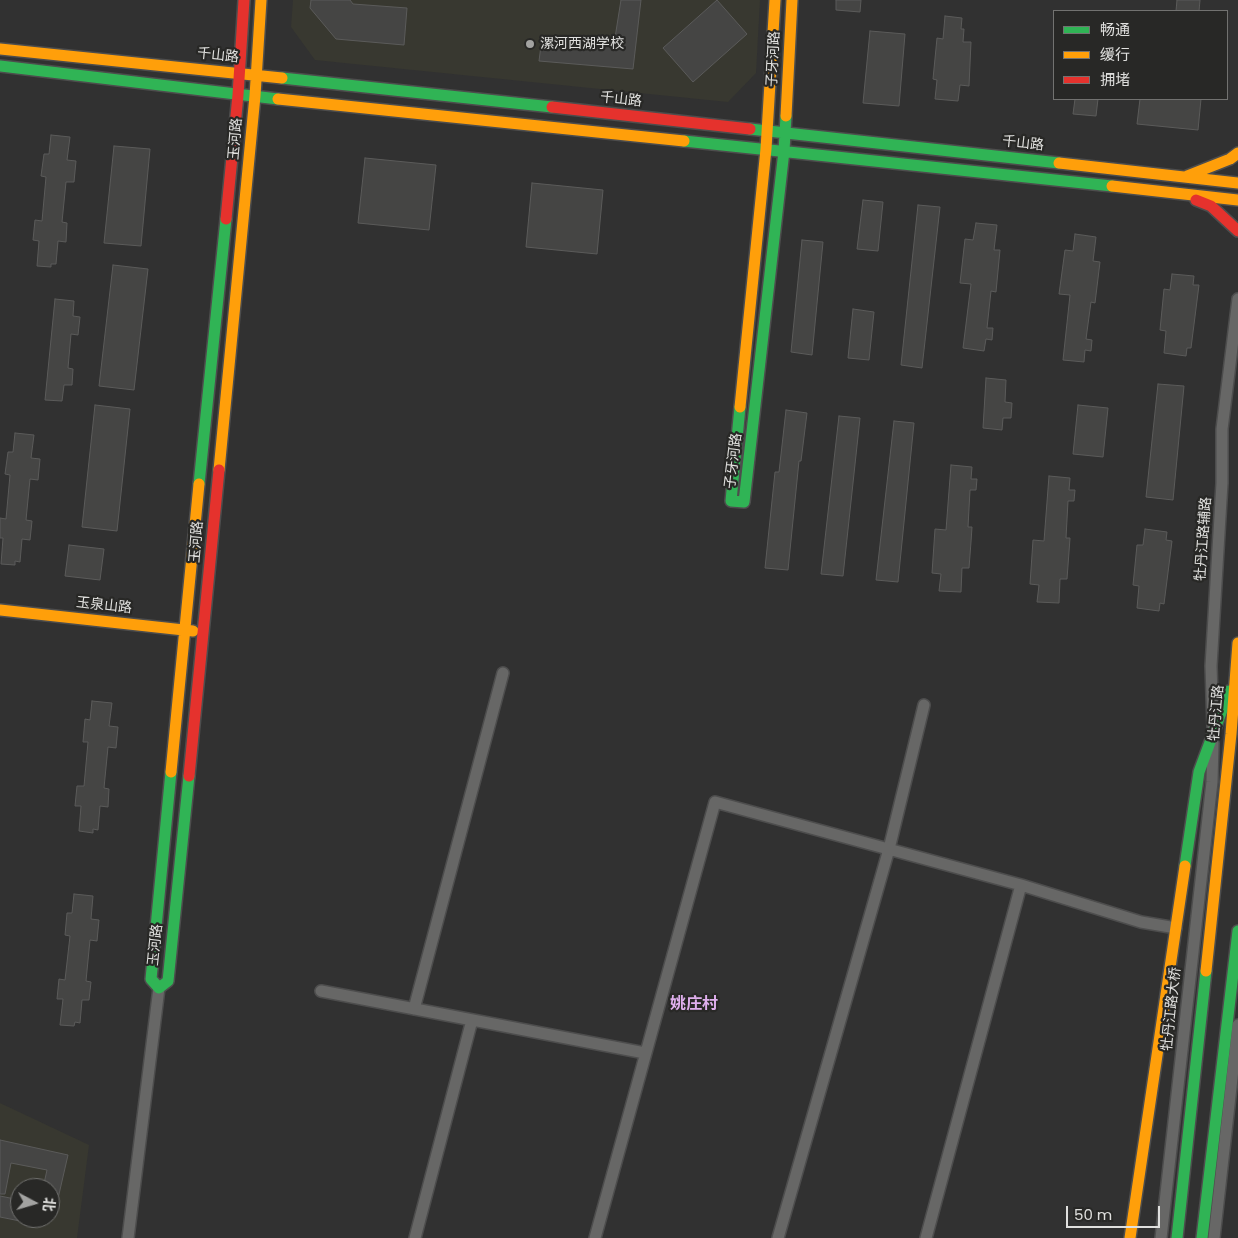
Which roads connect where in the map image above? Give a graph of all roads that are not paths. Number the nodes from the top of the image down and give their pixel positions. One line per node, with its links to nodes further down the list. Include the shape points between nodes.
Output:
1 (244, 0): 7 (street, 玉河路)
2 (261, 0): 8 (street, 玉河路)
3 (775, 0): 11 (street, 子牙河路)
4 (792, 0): 12 (street, 子牙河路)
5 (0, 48): 7 (street, 千山路)
6 (0, 66): 9 (street)
7 (239, 73): 8 (street, 千山路); 9 (street, 玉河路)
8 (256, 75): 10 (street, 玉河路); 11 (street, 千山路)
9 (238, 94): 10 (street); 23 (street, 玉河路)
10 (255, 96): 13 (street); 24 (street, 玉河路)
11 (767, 131): 12 (street, 千山路); 13 (street, 子牙河路)
12 (785, 133): 14 (street, 子牙河路); 16 (street, 千山路)
13 (766, 149): 14 (street); 14 (street, 子牙河路, via 731,500 744,502)
14 (784, 151): 18 (street)
15 (1238, 154): 16 (street)
16 (1183, 177): 17 (street, 千山路)
17 (1238, 183)
18 (1180, 194): 19 (street); 20 (street, via 1212,206)
19 (1238, 200)
20 (1238, 231)
21 (1238, 299): 29 (street, 牡丹江路辅路, via 1222,429 1222,483 1211,666)
22 (0, 610): 23 (street, 玉泉山路)
23 (184, 630): 24 (street, 玉泉山路); 37 (street, 玉河路, via 150,979)
24 (204, 632): 37 (street, 玉河路, via 168,981)
25 (1238, 643): 27 (street, 牡丹江路)
26 (503, 673): 39 (street)
27 (1236, 673): 29 (street); 30 (street, 牡丹江路)
28 (924, 705): 33 (street)
29 (1214, 732): 30 (street); 31 (street, 牡丹江路辅路); 35 (street, via 1199,772)
30 (1234, 734): 32 (street, 牡丹江路)
31 (1212, 782): 49 (street, 牡丹江路大桥)
32 (1225, 784): 50 (street, 牡丹江路大桥)
33 (889, 848): 34 (street); 42 (street, via 715,802); 46 (street)
34 (1021, 885): 35 (street, via 1141,922); 47 (street)
35 (1176, 928): 48 (street)
36 (1238, 931): 51 (street)
37 (159, 988): 43 (street)
38 (321, 991): 39 (street)
39 (414, 1009): 40 (street)
40 (472, 1020): 42 (street); 44 (street)
41 (1238, 1025): 52 (street)
42 (645, 1053): 45 (street)
43 (128, 1238)
44 (415, 1238)
45 (595, 1238)
46 (778, 1238)
47 (926, 1238)
48 (1130, 1238)
49 (1161, 1238)
50 (1177, 1238)
51 (1202, 1238)
52 (1214, 1238)

